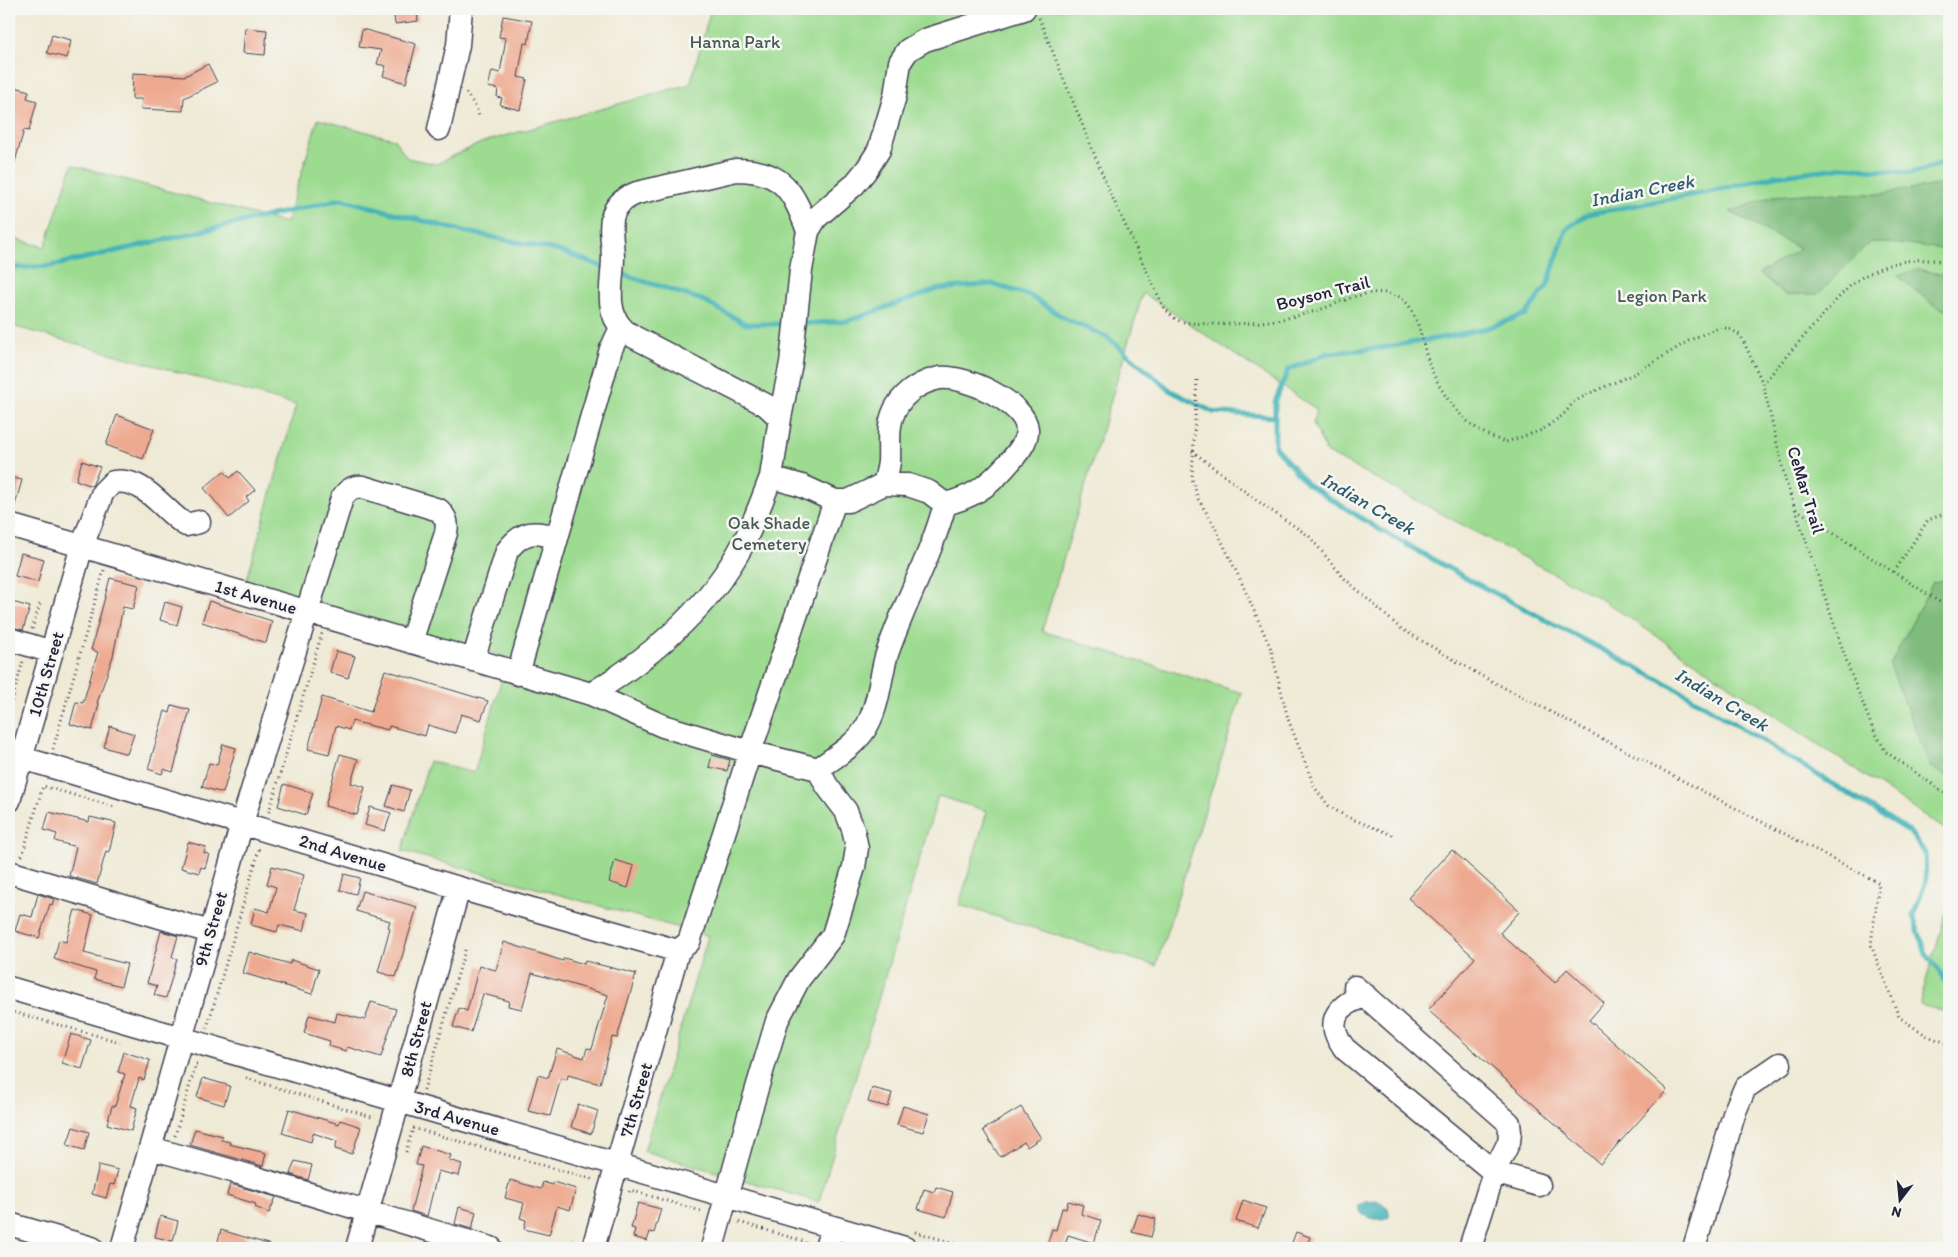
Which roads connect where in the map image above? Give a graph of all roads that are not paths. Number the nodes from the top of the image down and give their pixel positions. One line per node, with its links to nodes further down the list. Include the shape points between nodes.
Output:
1 (461, 9): 3 (street, via 458,45)
2 (1031, 12): 4 (street, via 925,40 908,50 900,62 895,96 879,150 854,185 816,218)
3 (439, 129)
4 (808, 231): 5 (street, via 789,189 764,172 736,170 626,197 617,205 610,230 613,257 610,290 613,312); 6 (street, via 791,363)
5 (621, 328): 6 (street, via 766,405); 13 (street)
6 (780, 418): 7 (street)
7 (770, 477): 9 (street); 21 (street, via 742,546 704,600 674,632 628,672)
8 (884, 484): 9 (street, via 848,501); 10 (street, via 922,489); 10 (street, via 889,461 890,420 897,405 921,384 941,378 958,379 990,392 1017,410 1027,428 1026,438 993,481 965,499)
9 (836, 501): 22 (street)
10 (945, 504): 24 (street, via 886,658 868,724 856,741)
11 (199, 522): 14 (street, 10th Street, via 186,525 138,485 113,482 103,492)
12 (9, 525): 14 (street, 1st Avenue)
13 (557, 538): 19 (street, via 529,534 516,538 507,551); 20 (street)
14 (80, 554): 15 (street, 1st Avenue); 18 (street, 10th Street)
15 (310, 622): 17 (street, 1st Avenue); 17 (street, 9th Street, via 342,498 354,486 363,487 440,510 446,518 448,525); 26 (street, 9th Street)
16 (9, 639): 18 (street)
17 (411, 642): 19 (street, 1st Avenue)
18 (52, 652): 23 (street, 10th Street)
19 (474, 660): 20 (street, 1st Avenue)
20 (511, 671): 21 (street, 1st Avenue)
21 (591, 694): 22 (street, 1st Avenue, via 663,726)
22 (750, 752): 24 (street, 1st Avenue); 30 (street, via 689,942)
23 (15, 756): 25 (street, 10th Street); 26 (street, 2nd Avenue)
24 (818, 769): 39 (street, via 846,811 853,829 854,867 833,935 799,979 776,1021)
25 (9, 801)
26 (242, 823): 28 (street, 2nd Avenue); 29 (street, 9th Street)
27 (13, 873): 29 (street)
28 (459, 888): 30 (street, 2nd Avenue); 34 (street, 8th Street)
29 (210, 932): 32 (street, 9th Street)
30 (678, 951): 36 (street, 7th Street)
31 (9, 988): 32 (street, 3rd Avenue)
32 (180, 1038): 34 (street, 3rd Avenue); 35 (street, 9th Street)
33 (1780, 1064): 52 (street, via 1745,1088 1735,1111)
34 (399, 1101): 36 (street, 3rd Avenue); 40 (street, 8th Street)
35 (160, 1151): 40 (street, via 254,1176); 44 (street, 9th Street)
36 (618, 1165): 39 (street, 3rd Avenue); 47 (street, 7th Street)
37 (1494, 1172): 37 (street, via 1509,1142 1509,1123 1360,991 1339,1012 1334,1026 1336,1037 1345,1049); 38 (street); 51 (street)
38 (1539, 1185)
39 (728, 1197): 42 (street, 3rd Avenue); 48 (street)
40 (367, 1213): 45 (street, 8th Street); 46 (street)
41 (9, 1224): 43 (street)
42 (832, 1227): 49 (street); 50 (street, 3rd Avenue)
43 (92, 1248)
44 (122, 1248)
45 (357, 1248)
46 (491, 1248)
47 (593, 1248)
48 (712, 1248)
49 (826, 1248)
50 (905, 1248)
51 (1470, 1248)
52 (1694, 1248)

